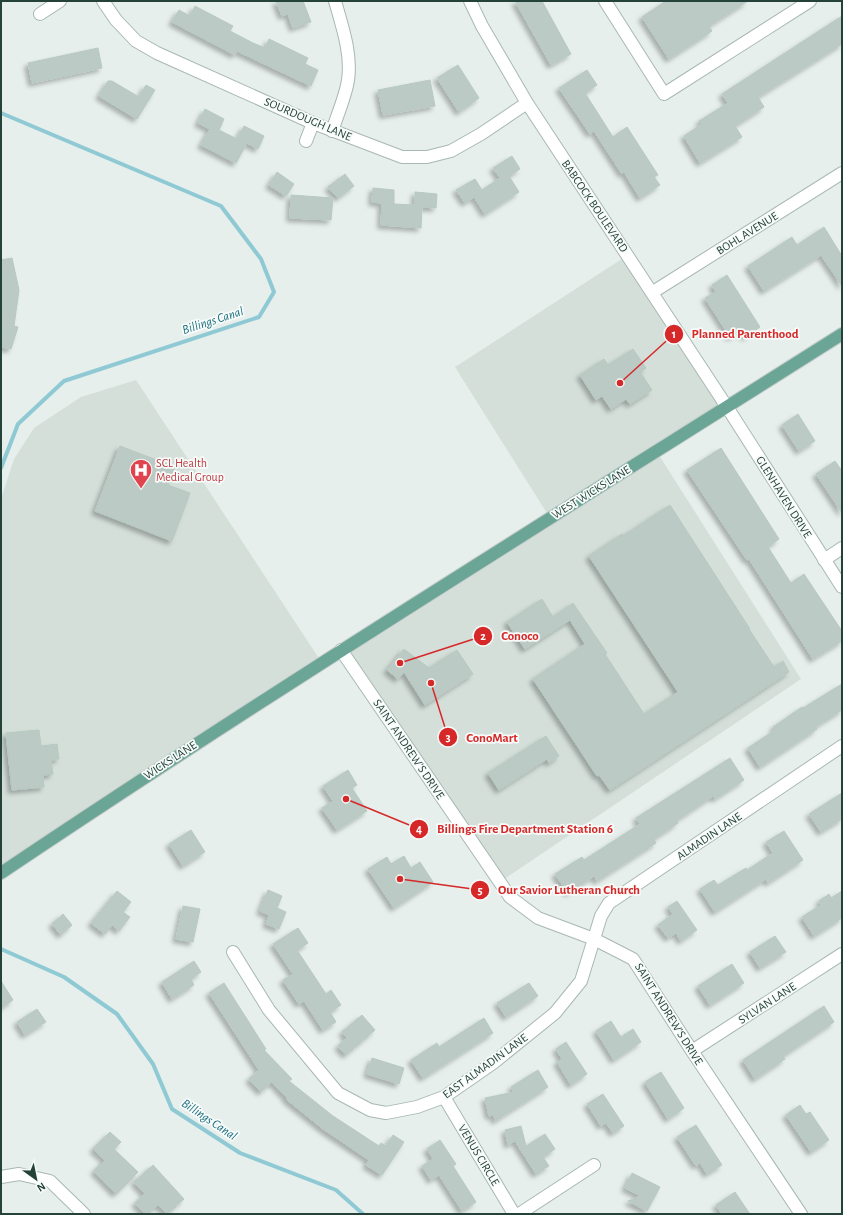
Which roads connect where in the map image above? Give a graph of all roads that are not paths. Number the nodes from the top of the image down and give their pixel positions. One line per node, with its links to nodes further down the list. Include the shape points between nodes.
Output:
1 (60, 1): 7 (street)
2 (103, 1): 9 (street, SOURDOUGH LANE, via 116,20 136,41 157,53)
3 (335, 1): 10 (street, via 343,27 348,58 348,80)
4 (470, 1): 8 (street, BABCOCK BOULEVARD)
5 (605, 1): 6 (street, via 664,94)
6 (810, 1)
7 (40, 14)
8 (527, 103): 10 (street, SOURDOUGH LANE, via 451,151 427,157 402,157); 13 (street, BABCOCK BOULEVARD)
9 (313, 123): 10 (street, SOURDOUGH LANE); 11 (street)
10 (332, 130)
11 (306, 141)
12 (842, 173): 13 (street, BOHL AVENUE)
13 (653, 292): 15 (street, BABCOCK BOULEVARD)
14 (842, 334): 15 (main road, WEST WICKS LANE)
15 (727, 407): 17 (street, GLENHAVEN DRIVE); 19 (main road, WEST WICKS LANE)
16 (842, 548): 17 (street)
17 (824, 560): 18 (street, GLENHAVEN DRIVE)
18 (842, 587)
19 (341, 650): 21 (main road, WICKS LANE); 22 (street, SAINT ANDREW'S DRIVE, via 510,897 538,918)
20 (842, 746): 22 (street, ALMADIN LANE, via 609,903 601,916)
21 (1, 873)
22 (594, 939): 25 (street, SAINT ANDREW'S DRIVE, via 634,959); 26 (street, EAST ALMADIN LANE, via 581,981 555,1013 493,1063)
23 (233, 952): 26 (street, EAST ALMADIN LANE, via 268,1010 338,1093 370,1110 386,1113 417,1107)
24 (842, 954): 25 (street, SYLVAN LANE)
25 (692, 1051): 32 (street, SAINT ANDREW'S DRIVE)
26 (444, 1097): 30 (street, VENUS CIRCLE)
27 (594, 1166): 31 (street)
28 (1, 1177): 29 (street, via 19,1174 50,1181)
29 (84, 1214)
30 (514, 1214)
31 (519, 1214)
32 (801, 1214)

